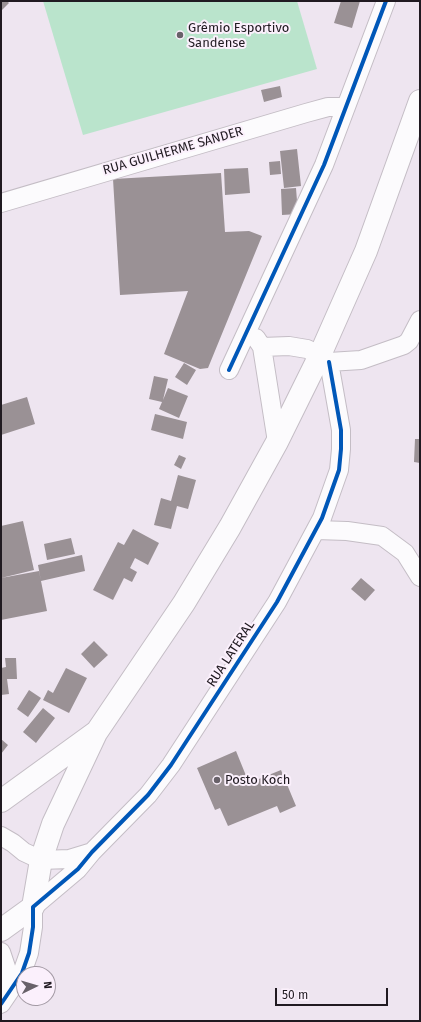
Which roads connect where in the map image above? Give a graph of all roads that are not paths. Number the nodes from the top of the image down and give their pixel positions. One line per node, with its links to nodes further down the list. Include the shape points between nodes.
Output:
1 (386, 1): 3 (street)
2 (420, 101): 8 (main road)
3 (346, 107): 4 (street, RUA GUILHERME SANDER, via 328,107 306,113); 6 (street, via 324,165)
4 (1, 203)
5 (420, 320): 8 (street, via 409,341 404,345 361,360)
6 (249, 328): 7 (street); 9 (street)
7 (262, 347): 8 (street, via 296,347 307,349); 10 (street)
8 (324, 358): 10 (main road); 11 (street, RUA LATERAL, via 341,430 342,449 339,470)
9 (230, 370)
10 (277, 442): 13 (main road, via 230,527)
11 (316, 530): 12 (street, via 382,536 405,553); 16 (street, RUA LATERAL, via 277,602 171,765 148,795)
12 (420, 577)
13 (96, 733): 14 (main road); 17 (main road, via 53,824)
14 (1, 801)
15 (1, 836): 17 (street)
16 (92, 852): 17 (street, RUA LATERAL, via 69,859); 18 (street, RUA LATERAL, via 78,869)
17 (41, 860): 18 (main road)
18 (33, 907): 19 (main road); 21 (street, via 29,953 22,973)
19 (1, 930)
20 (1, 952): 21 (street, via 7,970)
21 (3, 1000)

